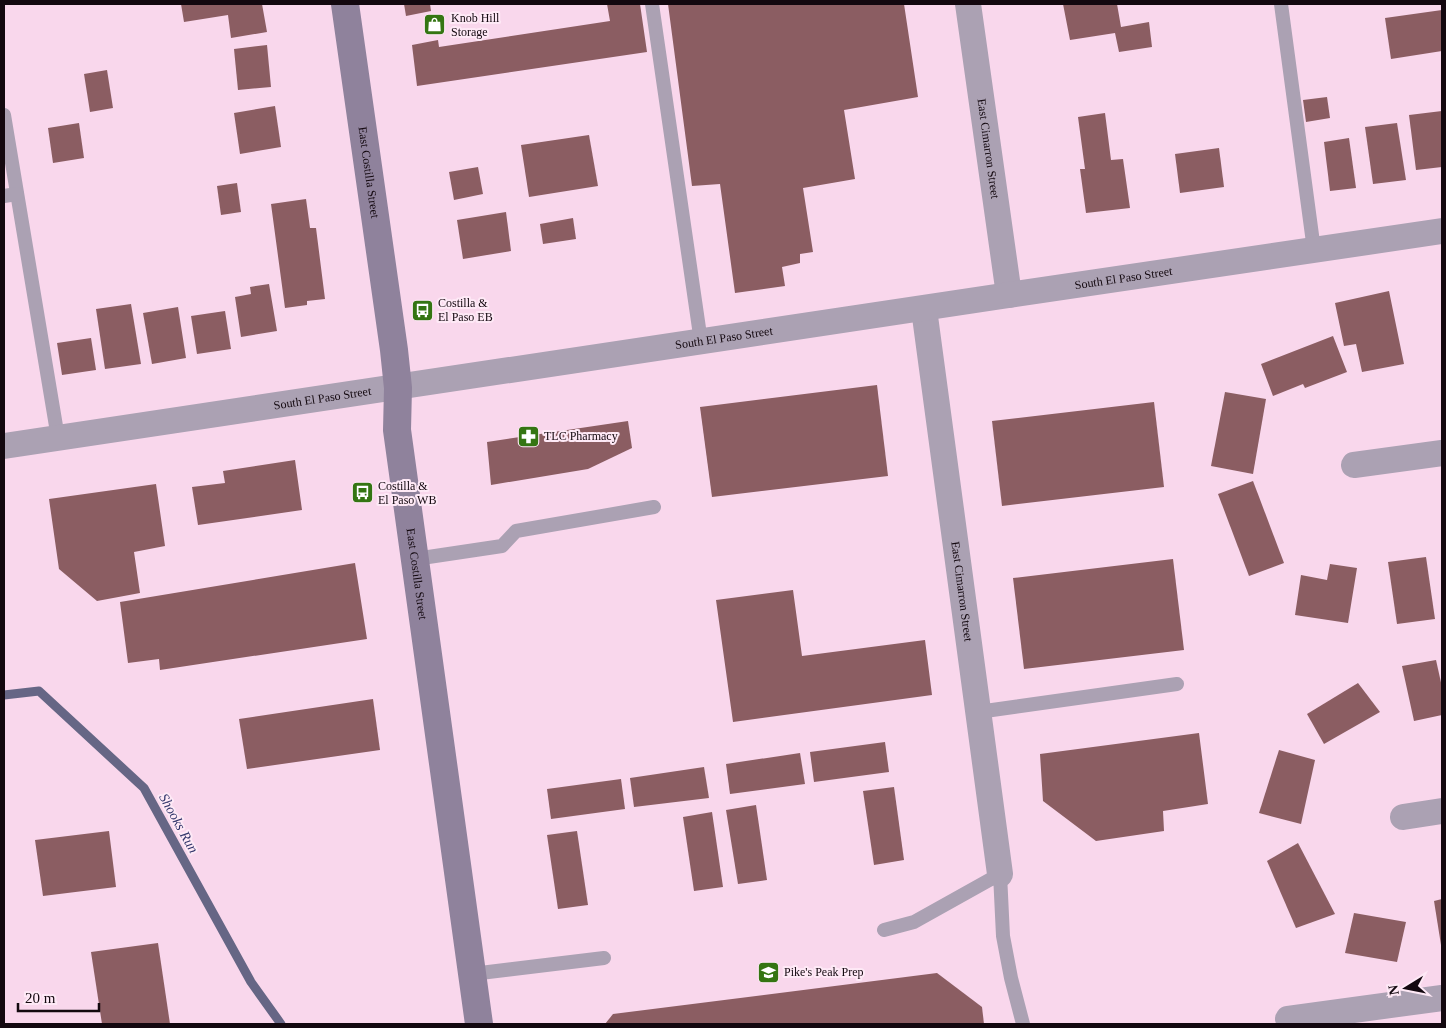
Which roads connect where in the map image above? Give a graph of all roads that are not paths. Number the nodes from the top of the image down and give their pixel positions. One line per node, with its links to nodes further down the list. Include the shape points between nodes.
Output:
1 (345, 4): 12 (street, East Costilla Street)
2 (652, 4): 11 (lane)
3 (968, 4): 9 (street, East Cimarron Street)
4 (1281, 4): 8 (lane)
5 (4, 115): 6 (lane)
6 (10, 195): 13 (lane)
7 (1442, 231): 8 (street, South El Paso Street)
8 (1314, 250): 9 (street, South El Paso Street)
9 (1009, 294): 10 (street, South El Paso Street)
10 (924, 308): 11 (street, South El Paso Street); 20 (street, East Cimarron Street)
11 (701, 342): 12 (street, South El Paso Street)
12 (398, 388): 13 (street, South El Paso Street); 18 (street, East Costilla Street, via 397,430)
13 (58, 438): 14 (street, South El Paso Street)
14 (4, 446)
15 (1442, 453): 16 (street)
16 (1354, 465)
17 (654, 507): 18 (lane, via 516,531 502,546)
18 (415, 560): 26 (street, East Costilla Street)
19 (1177, 684): 20 (lane)
20 (978, 712): 23 (street, East Cimarron Street)
21 (1442, 811): 22 (street)
22 (1403, 817)
23 (1000, 874): 24 (lane, via 914,922); 30 (lane, via 1003,936)
24 (884, 930)
25 (604, 958): 26 (lane)
26 (472, 974): 29 (street, East Costilla Street)
27 (1442, 998): 28 (street)
28 (1288, 1019)
29 (479, 1024)
30 (1023, 1024)

